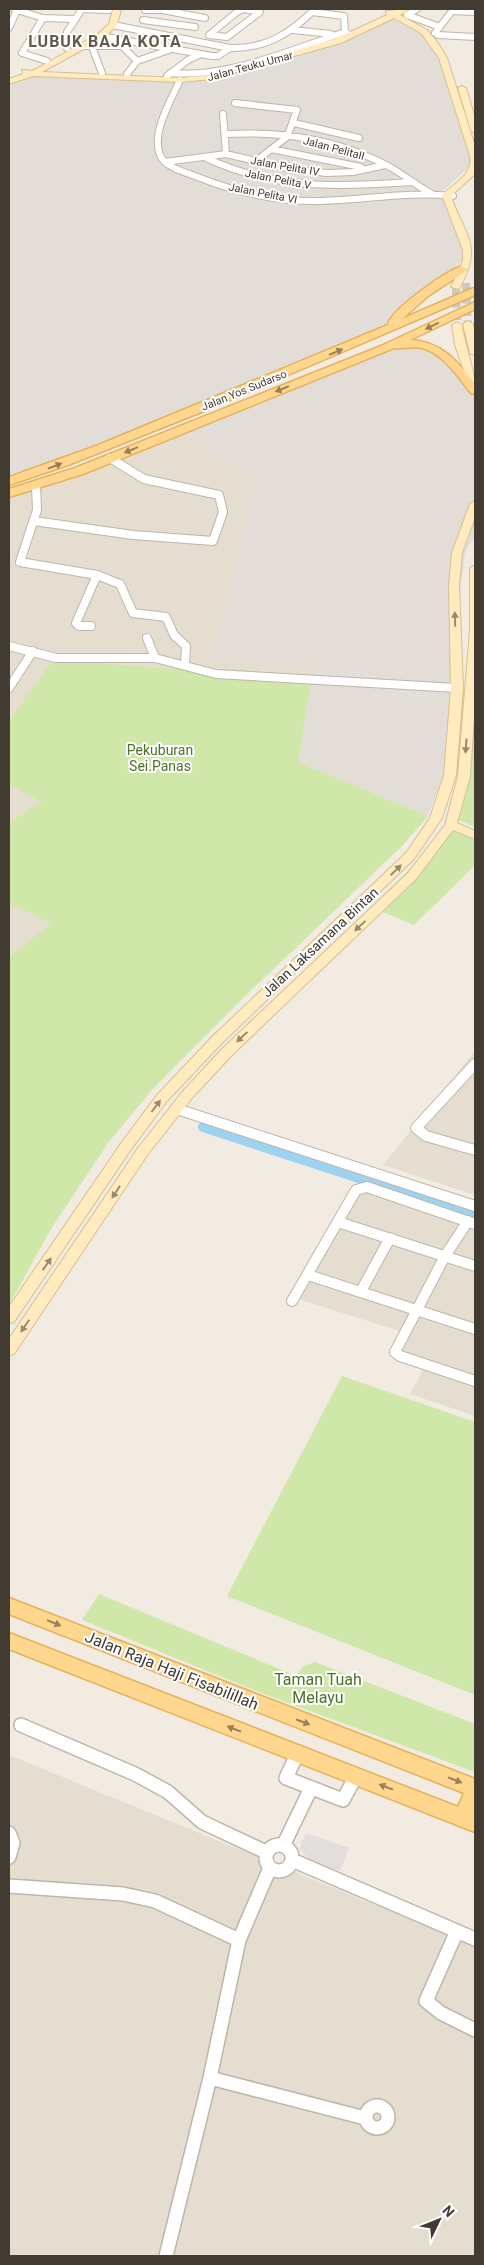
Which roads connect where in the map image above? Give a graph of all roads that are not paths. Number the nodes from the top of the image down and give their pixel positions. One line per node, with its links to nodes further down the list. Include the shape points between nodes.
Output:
1 (81, 9): 2 (street); 12 (street)
2 (112, 9): 14 (main road); 27 (main road, via 105,27 89,39)
3 (145, 9): 11 (street); 13 (street)
4 (406, 9): 8 (main road, Jalan Teuku Umar)
5 (417, 9): 20 (street, via 407,15)
6 (15, 10): 10 (street); 16 (street)
7 (234, 11): 7 (street, via 223,23 208,34 228,36 260,12)
8 (394, 12): 19 (main road, Jalan Teuku Umar); 20 (main road); 33 (main road, via 432,38); 39 (main road, Jalan Teuku Umar, via 355,33 318,47 223,74)
9 (475, 12): 20 (street, via 452,11)
10 (44, 18): 12 (street); 34 (street, via 22,53)
11 (206, 18)
12 (73, 19): 27 (street, via 66,34)
13 (143, 20): 15 (street); 17 (street)
14 (113, 25): 17 (street); 22 (main road)
15 (195, 27)
16 (9, 28)
17 (138, 29): 28 (street)
18 (293, 30): 19 (street, via 312,12 344,16); 21 (street); 28 (street, via 259,47)
19 (346, 32): 21 (street); 37 (main road, Jalan Teuku Umar, via 316,46 225,71 195,77)
20 (438, 32): 23 (street); 30 (main road)
21 (335, 35): 37 (street, via 204,72)
22 (101, 36): 24 (street); 25 (main road)
23 (475, 36)
24 (123, 44): 26 (street); 29 (street); 32 (street)
25 (80, 46): 26 (street); 34 (main road)
26 (92, 47): 35 (street)
27 (67, 48): 34 (main road)
28 (230, 48): 31 (street, via 218,56)
29 (172, 49): 31 (street); 32 (street)
30 (450, 51)
31 (202, 54): 37 (street)
32 (137, 61): 36 (street)
33 (453, 68): 42 (main road); 43 (main road)
34 (36, 69): 35 (main road, Jalan Teuku Umar); 38 (main road); 39 (main road, Jalan Teuku Umar)
35 (102, 73): 36 (main road, Jalan Teuku Umar)
36 (127, 74): 37 (main road, Jalan Teuku Umar)
37 (168, 75)
38 (9, 80)
39 (180, 80): 53 (street, via 157,140)
40 (235, 103): 44 (street, via 295,109)
41 (224, 114): 46 (street)
42 (461, 116): 43 (main road); 59 (main road, via 475,165)
43 (471, 116): 45 (main road)
44 (294, 123): 47 (street); 48 (street)
45 (475, 131)
46 (226, 134): 47 (street, Jalan PelitaII, via 256,132); 50 (street)
47 (287, 137): 49 (street); 54 (street, Jalan PelitaII, via 357,152)
48 (360, 138)
49 (271, 149): 52 (street); 55 (street)
50 (226, 154): 51 (street); 52 (street, Jalan Pelita IV)
51 (206, 158): 53 (street); 57 (street, Jalan Pelita V, via 222,167 297,184 344,187)
52 (256, 161): 55 (street, Jalan Pelita IV, via 318,172)
53 (164, 162): 58 (street, Jalan Pelita VI, via 206,181 303,201)
54 (385, 165): 55 (street, Jalan Pelita IV); 57 (street, Jalan PelitaII)
55 (368, 169)
56 (475, 176): 59 (main road)
57 (412, 182): 58 (street, Jalan PelitaII)
58 (433, 194): 59 (street, Jalan Pelita VI)
59 (449, 196): 60 (main road, via 450,209 466,239 468,259); 62 (main road, via 471,236)
60 (462, 269): 61 (main road); 66 (main road, via 400,314)
61 (456, 287)
62 (471, 287): 66 (main road, Jalan Yos Sudarso)
63 (475, 304): 67 (main road, Jalan Yos Sudarso, one-way to 67)
64 (457, 324): 71 (main road, via 460,346)
65 (468, 324): 68 (main road)
66 (387, 330): 69 (main road, Jalan Yos Sudarso, one-way to 66)
67 (385, 348): 70 (main road, Jalan Yos Sudarso); 71 (main road, via 404,344 435,348)
68 (475, 353)
69 (312, 362): 70 (main road); 73 (main road, Jalan Yos Sudarso, one-way to 69, via 56,466)
70 (327, 371): 72 (main road, Jalan Yos Sudarso, one-way to 72)
71 (475, 390)
72 (110, 458): 74 (main road, Jalan Yos Sudarso); 77 (street, via 144,479 219,496 224,505 223,514 213,540 139,535)
73 (9, 480)
74 (36, 486): 75 (main road, Jalan Yos Sudarso); 77 (street, via 38,499)
75 (9, 493)
76 (475, 504): 89 (main road, Jalan Laksamana Bintan, one-way to 76, via 455,568 460,542)
77 (34, 521): 79 (street, via 20,562)
78 (475, 572): 81 (main road, Jalan Laksamana Bintan)
79 (97, 575): 80 (street, via 76,623); 87 (street, via 122,586 133,613 166,617 174,635 186,646)
80 (90, 626)
81 (475, 629): 86 (main road, Jalan Laksamana Bintan)
82 (147, 638): 85 (street)
83 (9, 646): 84 (street)
84 (33, 651): 85 (street, via 56,658); 88 (street)
85 (155, 658): 87 (street)
86 (473, 664): 90 (main road, Jalan Laksamana Bintan, one-way to 90, via 464,776)
87 (185, 665): 89 (street, via 216,674)
88 (9, 688)
89 (457, 688): 94 (main road, Jalan Laksamana Bintan, one-way to 89, via 162,1098 217,1040 418,848 440,810 450,775)
90 (451, 825): 91 (main road); 93 (main road, Jalan Laksamana Bintan, one-way to 93, via 412,876 228,1051)
91 (475, 835)
92 (474, 1068): 95 (street, via 416,1128 426,1136)
93 (177, 1109): 96 (main road, Jalan Laksamana Bintan); 97 (street)
94 (127, 1145): 96 (main road); 107 (main road, Jalan Laksamana Bintan, one-way to 94)
95 (475, 1150)
96 (143, 1151): 109 (main road, Jalan Laksamana Bintan, one-way to 109)
97 (475, 1206)
98 (338, 1222): 99 (street, via 356,1190 367,1187); 100 (street); 103 (street)
99 (472, 1222): 101 (street)
100 (390, 1238): 101 (street); 104 (street)
101 (445, 1256): 102 (street); 106 (street)
102 (475, 1266)
103 (308, 1275): 104 (street); 105 (street)
104 (361, 1291): 106 (street)
105 (292, 1301)
106 (416, 1309): 108 (street); 110 (street, via 395,1352)
107 (9, 1318)
108 (474, 1325)
109 (9, 1350)
110 (475, 1381)
111 (9, 1596): 113 (main road)
112 (9, 1606): 113 (main road, Jalan Raja Haji Fisabilillah)
113 (33, 1614): 119 (main road, Jalan Raja Haji Fisabilillah, one-way to 119)
114 (9, 1641): 116 (main road, one-way to 114)
115 (21, 1725): 124 (street, via 135,1774 168,1792 202,1822)
116 (298, 1752): 117 (main road); 118 (street, via 286,1778)
117 (356, 1776): 118 (street, via 343,1800); 121 (main road, one-way to 117)
118 (311, 1788): 123 (street)
119 (475, 1788)
120 (475, 1792): 121 (main road)
121 (470, 1820)
122 (9, 1832): 125 (street, via 13,1843)
123 (283, 1846): 124 (street, via 274,1846); 126 (street, via 291,1852)
124 (266, 1852): 127 (street)
125 (9, 1857)
126 (292, 1860): 127 (street, via 284,1870); 129 (street)
127 (270, 1868): 131 (street)
128 (9, 1886): 131 (street, via 123,1894 155,1901)
129 (457, 1931): 130 (street); 132 (street, via 426,2001 428,2006)
130 (475, 1939)
131 (239, 1940): 133 (street)
132 (475, 2030)
133 (210, 2078): 134 (street); 135 (street)
134 (365, 2118)
135 (166, 2256)

